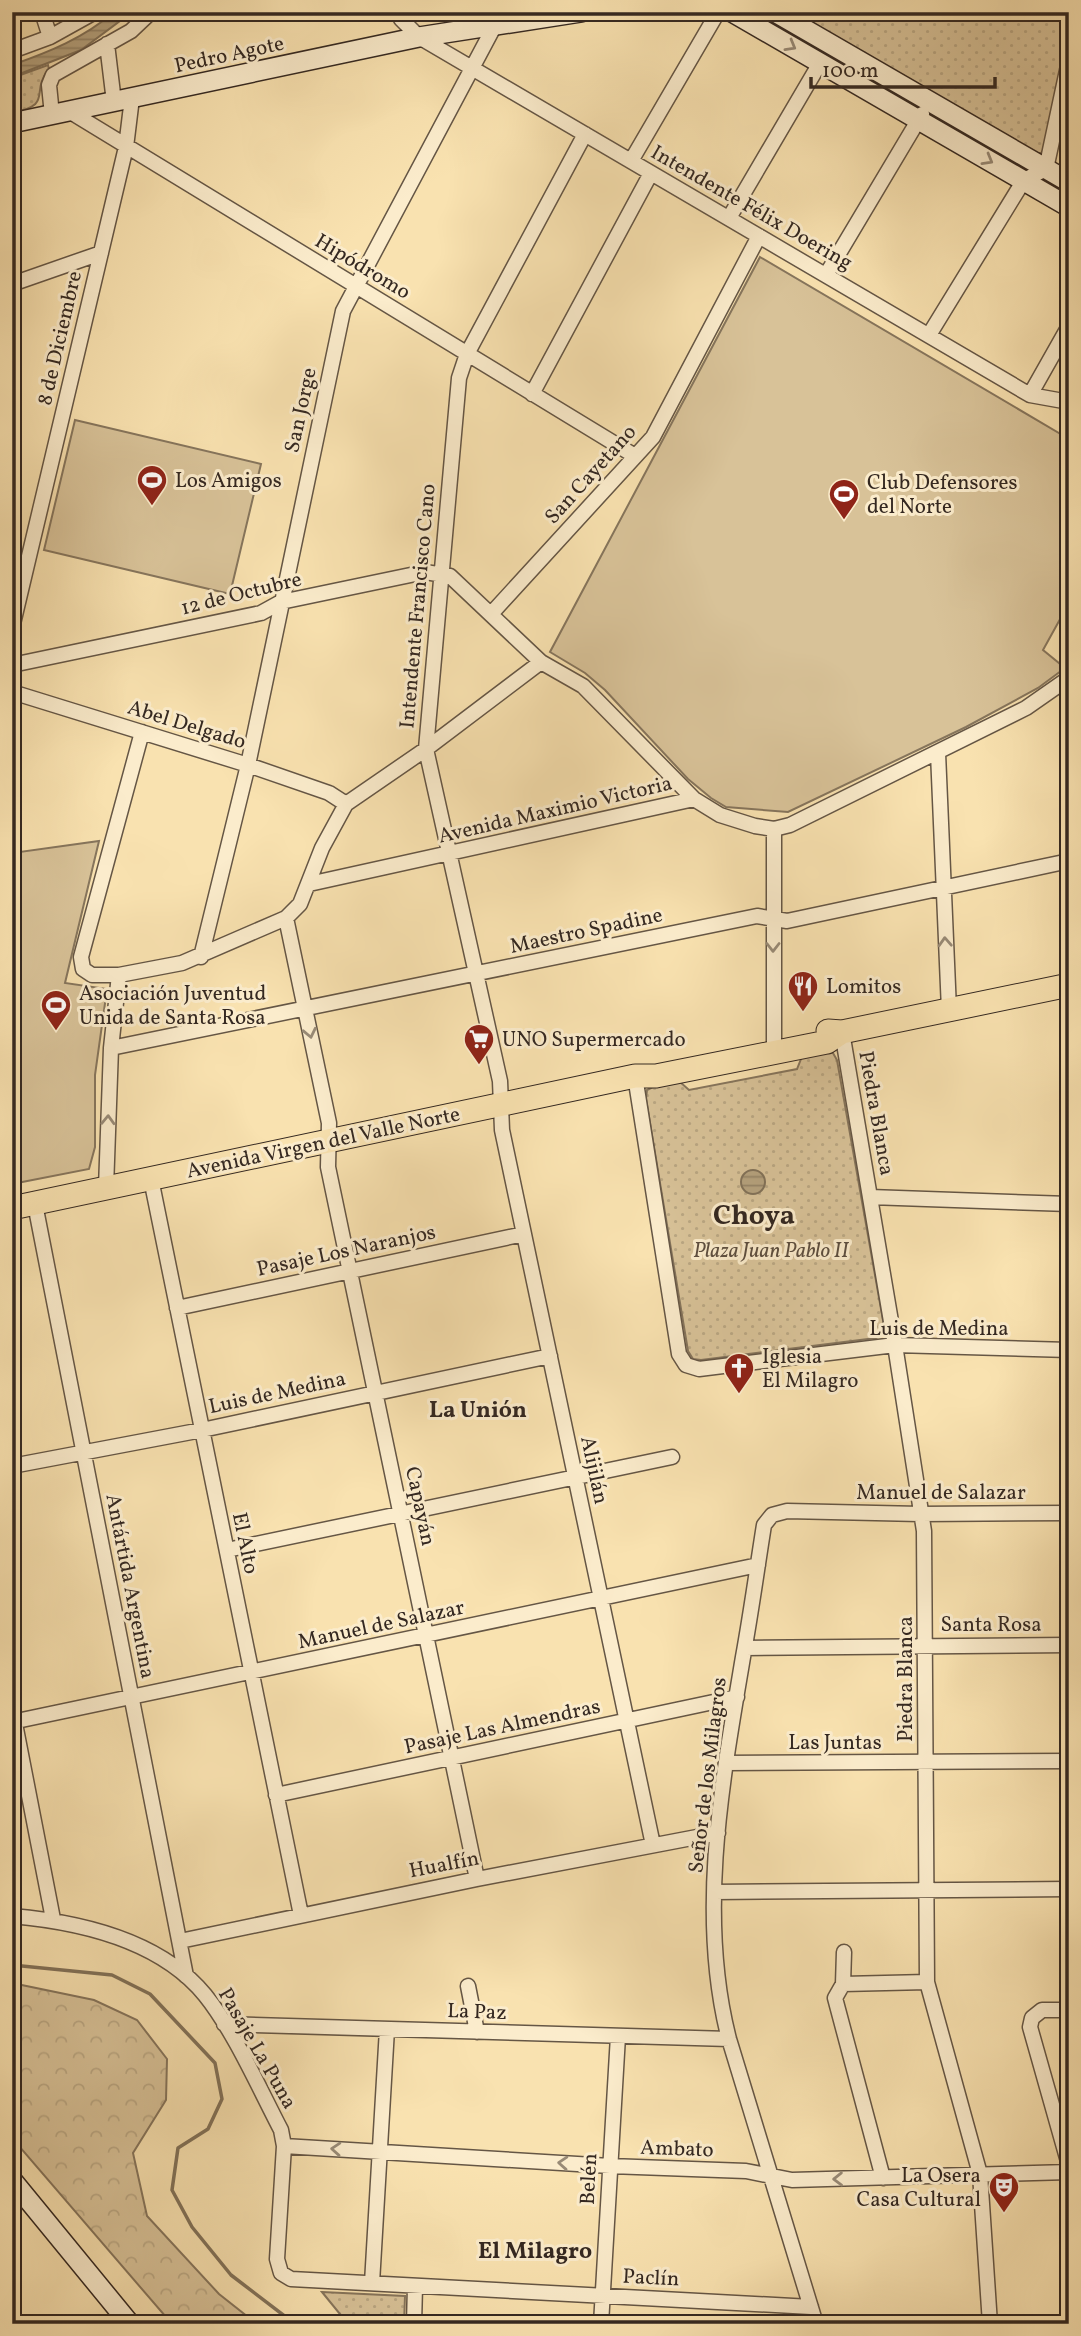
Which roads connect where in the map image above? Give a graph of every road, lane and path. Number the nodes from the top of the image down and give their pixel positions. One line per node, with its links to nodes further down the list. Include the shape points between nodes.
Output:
1 (42, 12): 10 (street)
2 (95, 12): 10 (street)
3 (151, 12): 12 (street, via 131,31)
4 (400, 12): 11 (street)
5 (581, 12): 9 (main road, Pedro Agote)
6 (719, 12): 24 (street)
7 (732, 12): 15 (main road, one-way to 15)
8 (775, 12): 18 (main road)
9 (495, 25): 11 (main road, Pedro Agote); 16 (street, San Jorge)
10 (50, 37): 13 (street)
11 (419, 37): 16 (street, Intendente Félix Doering); 17 (main road, Pedro Agote)
12 (107, 44): 17 (street, 8 de Diciembre); 19 (street, via 53,75 49,85)
13 (12, 51)
14 (1069, 61): 25 (street)
15 (820, 63): 20 (main road); 30 (street)
16 (471, 67): 22 (street, Intendente Félix Doering); 35 (street, San Jorge)
17 (123, 100): 19 (main road, Pedro Agote); 23 (street, 8 de Diciembre)
18 (929, 102): 20 (street); 25 (main road)
19 (61, 113): 21 (main road, Pedro Agote); 23 (street, Hipódromo)
20 (918, 120): 27 (main road, one-way to 27); 33 (street)
21 (12, 123)
22 (585, 134): 24 (street, Intendente Félix Doering); 38 (street, Intendente Francisco Cano)
23 (126, 147): 32 (street, 8 de Diciembre); 35 (street, Hipódromo)
24 (631, 161): 26 (street, Intendente Félix Doering)
25 (1046, 169): 27 (street); 28 (main road)
26 (652, 173): 30 (street, Intendente Félix Doering); 39 (street)
27 (1024, 180): 29 (main road); 37 (street)
28 (1069, 182)
29 (1069, 207)
30 (729, 218): 31 (street, Intendente Félix Doering)
31 (759, 236): 33 (street, Intendente Félix Doering); 42 (street, San Cayetano, via 653,437)
32 (101, 253): 34 (street); 46 (street, 8 de Diciembre)
33 (826, 275): 37 (street, Intendente Félix Doering)
34 (12, 284)
35 (354, 286): 38 (street, Hipódromo); 44 (street, San Jorge, via 342,311)
36 (1069, 326): 40 (street)
37 (929, 335): 40 (street, Intendente Félix Doering)
38 (467, 354): 39 (street, Hipódromo); 43 (street, Intendente Francisco Cano, via 459,378)
39 (532, 394): 42 (street, Hipódromo)
40 (1030, 395): 41 (street, Intendente Félix Doering)
41 (1069, 402)
42 (635, 456): 45 (street, San Cayetano)
43 (440, 574): 44 (street, 12 de Octubre, via 425,572); 45 (street, via 450,576); 52 (street, Intendente Francisco Cano)
44 (281, 602): 48 (street, 12 de Octubre, via 261,613); 54 (street, San Jorge)
45 (491, 614): 47 (street)
46 (12, 628)
47 (541, 662): 52 (street); 55 (street, via 583,686)
48 (12, 665)
49 (1069, 678): 53 (street, via 1026,708)
50 (12, 692): 51 (street, Abel Delgado)
51 (142, 732): 54 (street, Abel Delgado); 66 (street, via 80,957 83,969 92,975)
52 (426, 749): 56 (street); 58 (street, Intendente Francisco Cano)
53 (938, 753): 57 (street); 61 (street)
54 (248, 765): 56 (street, Abel Delgado, via 329,793); 64 (street, San Jorge)
55 (694, 799): 57 (street, Avenida Maximio Victoria, via 720,816); 58 (street, Avenida Maximio Victoria)
56 (346, 804): 60 (street)
57 (774, 830): 63 (street)
58 (449, 855): 60 (street, Avenida Maximio Victoria); 65 (street, Intendente Francisco Cano)
59 (1069, 861): 61 (street, Maestro Spadine)
60 (309, 884): 62 (street, via 300,904)
61 (943, 888): 63 (street, Maestro Spadine, via 787,920); 69 (street, one-way to 61)
62 (286, 918): 64 (street); 68 (street, Capayán)
63 (773, 918): 65 (street, Maestro Spadine, via 757,916); 71 (street, one-way to 71)
64 (201, 957): 66 (street)
65 (475, 974): 68 (street, Maestro Spadine); 74 (street, Intendente Francisco Cano)
66 (119, 975): 72 (street)
67 (1069, 985): 69 (main road, Avenida Virgen del Valle Norte)
68 (305, 1009): 72 (street, Maestro Spadine); 75 (street, Capayán, one-way to 75)
69 (949, 1010): 70 (main road, Avenida Virgen del Valle Norte)
70 (842, 1032): 71 (main road, Avenida Virgen del Valle Norte, via 826,1031); 78 (street, Piedra Blanca)
71 (774, 1047): 73 (main road, Avenida Virgen del Valle Norte, via 653,1066)
72 (111, 1048): 77 (street, one-way to 72)
73 (635, 1076): 74 (main road, Avenida Virgen del Valle Norte); 84 (street, Luis de Medina, via 680,1354 686,1365 699,1369)
74 (502, 1104): 75 (main road, Avenida Virgen del Valle Norte); 81 (street, Alijilán, via 502,1130)
75 (330, 1141): 76 (main road, Avenida Virgen del Valle Norte); 82 (street, Capayán, via 328,1167)
76 (151, 1179): 77 (main road, Avenida Virgen del Valle Norte); 83 (street, El Alto)
77 (106, 1188): 80 (main road, Avenida Virgen del Valle Norte)
78 (870, 1196): 79 (street); 84 (street, Piedra Blanca)
79 (1069, 1203)
80 (23, 1206): 89 (street, Antártida Argentina)
81 (524, 1234): 82 (street, Pasaje Los Naranjos); 86 (street, Alijilán)
82 (349, 1270): 83 (street, Pasaje Los Naranjos); 87 (street, Capayán)
83 (177, 1308): 88 (street, El Alto)
84 (895, 1345): 85 (street, Luis de Medina); 93 (street, Piedra Blanca)
85 (1069, 1350)
86 (550, 1356): 87 (street, Luis de Medina); 92 (street, Alijilán)
87 (376, 1392): 88 (street, Luis de Medina); 95 (street, Capayán)
88 (202, 1430): 89 (street, Luis de Medina); 97 (street, El Alto)
89 (83, 1452): 91 (street, Luis de Medina); 105 (street, Antártida Argentina)
90 (672, 1457): 92 (street)
91 (12, 1466)
92 (576, 1478): 95 (street); 99 (street, Alijilán)
93 (920, 1514): 94 (street, Manuel de Salazar); 96 (street, Manuel de Salazar, via 787,1511); 101 (street, Piedra Blanca)
94 (1069, 1514)
95 (401, 1515): 97 (street); 100 (street, Capayán)
96 (772, 1515): 98 (street, Señor de los Milagros, via 764,1525)
97 (227, 1550): 104 (street, El Alto)
98 (758, 1565): 99 (street, Manuel de Salazar); 103 (street, Señor de los Milagros)
99 (601, 1599): 100 (street, Manuel de Salazar); 108 (street, Alijilán)
100 (427, 1636): 104 (street, Manuel de Salazar); 109 (street, Capayán)
101 (926, 1645): 102 (street, Santa Rosa); 103 (street, Santa Rosa); 111 (street, Piedra Blanca)
102 (1069, 1645)
103 (745, 1648): 106 (street, Señor de los Milagros)
104 (251, 1672): 105 (street, Manuel de Salazar); 113 (street, El Alto)
105 (132, 1697): 107 (street, Manuel de Salazar); 123 (street, Antártida Argentina)
106 (737, 1697): 108 (street, Pasaje Las Almendras); 112 (street, Señor de los Milagros)
107 (13, 1717): 122 (street)
108 (627, 1721): 109 (street, Pasaje Las Almendras); 115 (street, Alijilán)
109 (452, 1757): 113 (street, Pasaje Las Almendras); 116 (street, Capayán)
110 (1069, 1761): 111 (street, Las Juntas)
111 (926, 1762): 112 (street, Las Juntas); 118 (street, Piedra Blanca)
112 (726, 1763): 114 (street, Señor de los Milagros)
113 (276, 1795): 120 (street, El Alto)
114 (718, 1833): 115 (street, Hualfín); 119 (street, Señor de los Milagros)
115 (653, 1845): 116 (street, Hualfín)
116 (477, 1879): 120 (street, Hualfín)
117 (1069, 1889): 118 (street)
118 (926, 1891): 119 (street); 126 (street, Piedra Blanca)
119 (714, 1892): 134 (street, Señor de los Milagros, via 715,1963)
120 (301, 1915): 123 (street, Hualfín)
121 (12, 1916): 122 (street, Pasaje La Puna)
122 (53, 1919): 125 (street, Pasaje La Puna, via 160,1956)
123 (180, 1941): 125 (street, Antártida Argentina)
124 (844, 1952): 127 (street)
125 (186, 1976): 130 (street, Pasaje La Puna)
126 (927, 1982): 127 (street); 140 (street, Piedra Blanca)
127 (843, 1984): 142 (street, via 835,1998)
128 (468, 1986): 132 (street)
129 (1069, 2010): 137 (street, via 1042,2010 1030,2026)
130 (224, 2024): 131 (street, La Paz); 135 (street, Pasaje La Puna, via 281,2130)
131 (387, 2029): 132 (street, La Paz); 136 (street)
132 (477, 2032): 133 (street, La Paz)
133 (618, 2036): 134 (street, La Paz); 138 (street, Belén)
134 (729, 2039): 141 (street, Señor de los Milagros)
135 (284, 2146): 136 (street, Ambato, one-way to 135); 144 (street, Pasaje La Puna, via 277,2259)
136 (380, 2152): 138 (street, Ambato, one-way to 136); 145 (street)
137 (1069, 2165)
138 (610, 2166): 141 (street, Ambato); 147 (street, Belén)
139 (1069, 2172): 140 (street, Ambato)
140 (980, 2174): 142 (street, Ambato); 153 (street, Piedra Blanca)
141 (770, 2175): 142 (street, Ambato, one-way to 141, via 792,2180); 148 (street, Señor de los Milagros)
142 (883, 2178)
143 (12, 2180): 149 (main road)
144 (281, 2273): 145 (street, Paclín, via 291,2279)
145 (372, 2283): 146 (street, Paclín)
146 (415, 2286): 147 (street, Paclín); 150 (street)
147 (603, 2296): 148 (street, Paclín); 151 (street, Belén)
148 (811, 2307): 152 (street, Señor de los Milagros)
149 (130, 2324)
150 (414, 2324)
151 (601, 2324)
152 (816, 2324)
153 (990, 2324)

